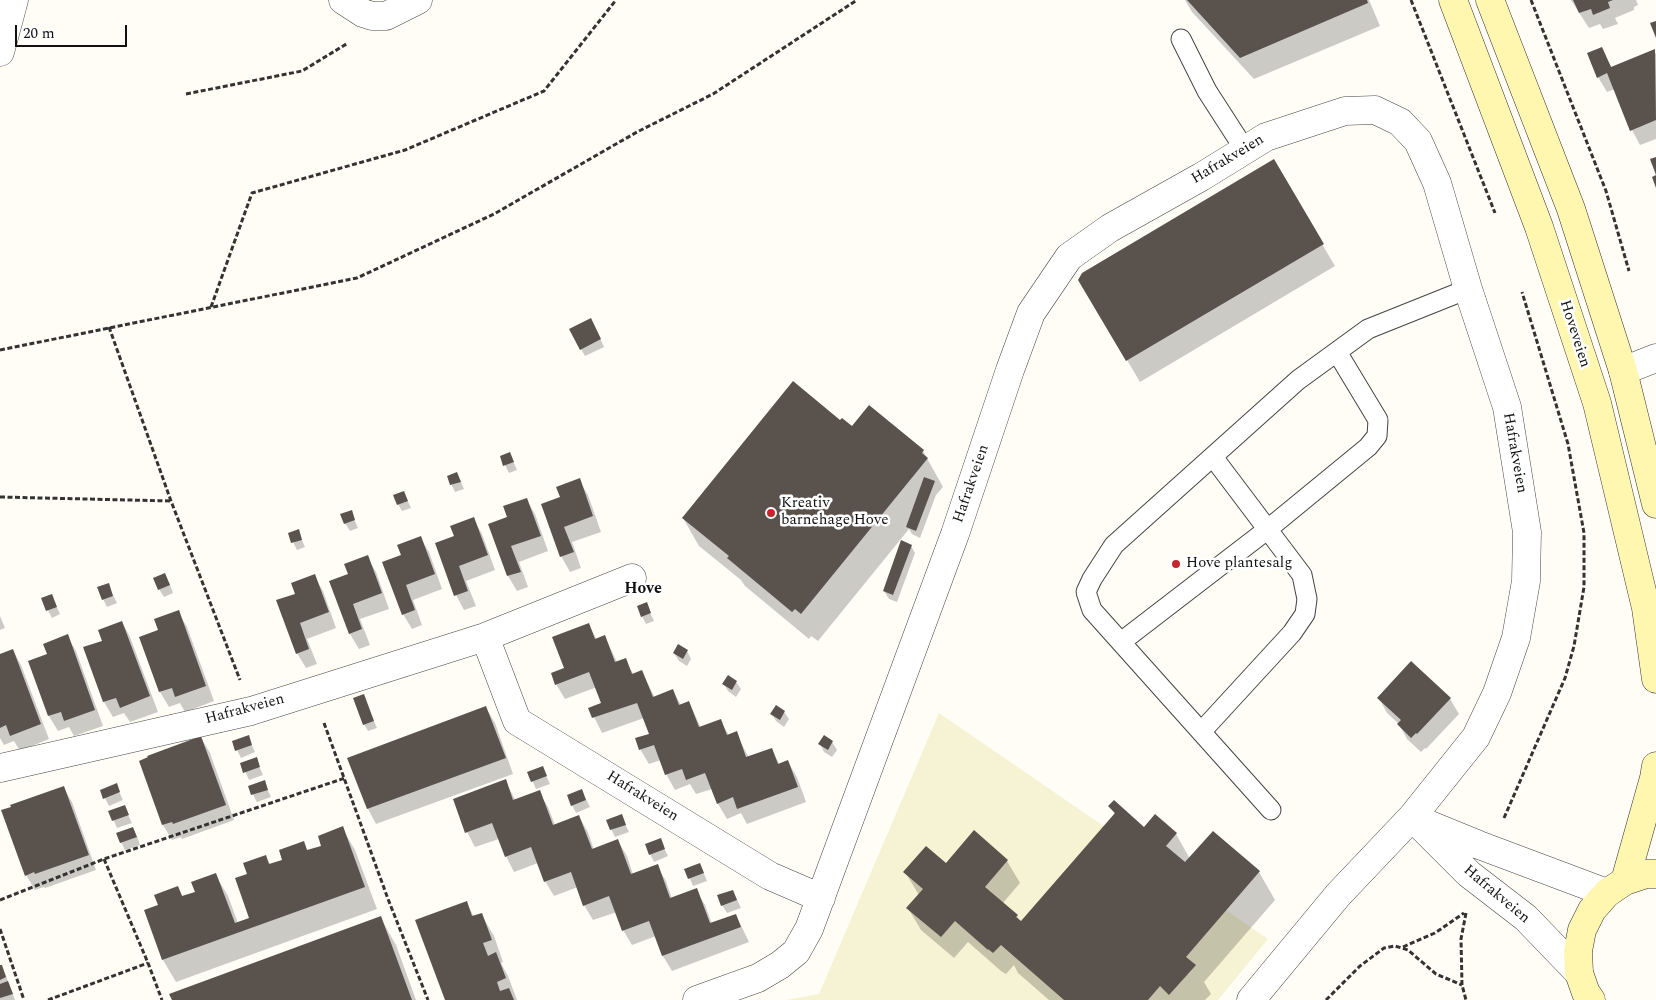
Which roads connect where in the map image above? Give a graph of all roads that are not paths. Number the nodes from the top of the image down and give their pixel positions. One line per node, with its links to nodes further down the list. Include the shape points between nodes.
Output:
1 (14, 0): 7 (street)
2 (343, 0): 3 (street, via 372,16 386,16)
3 (418, 0)
4 (1453, 0): 19 (main road, Hoveveien, via 1539,227 1597,403 1646,608)
5 (1490, 0): 12 (main road, via 1571,209)
6 (1181, 39): 8 (lane, via 1207,91)
7 (0, 52)
8 (1245, 150): 9 (street, Hafrakveien, via 1266,137 1345,111 1375,110 1400,122 1418,140 1437,183); 27 (street, Hafrakveien, via 1110,228 1069,257 1031,313 955,534)
9 (1468, 289): 10 (lane, via 1368,329); 24 (street, Hafrakveien, via 1507,407 1527,532 1526,581 1516,638 1497,693 1476,737)
10 (1336, 352): 13 (lane, via 1298,380); 15 (lane, via 1378,420 1377,436 1368,447)
11 (1656, 358): 12 (street)
12 (1623, 371): 14 (main road)
13 (1213, 457): 15 (lane); 18 (lane, via 1114,546 1092,578 1086,592 1092,610)
14 (1656, 504)
15 (1268, 529): 18 (lane); 20 (lane, via 1302,575 1307,599 1305,614 1292,634)
16 (632, 578): 17 (street, Hafrakveien)
17 (485, 637): 22 (street, Hafrakveien, via 251,710); 27 (street, Hafrakveien, via 517,720 770,876)
18 (1120, 642): 20 (lane)
19 (1656, 679)
20 (1201, 732): 23 (lane)
21 (1656, 766): 26 (main road)
22 (0, 768)
23 (1271, 810)
24 (1412, 817): 26 (street, Hafrakveien, via 1479,845); 28 (street, Hafrakveien, via 1469,874 1526,918); 30 (street, via 1338,895)
25 (1656, 874): 26 (main road, via 1646,874)
26 (1616, 887): 28 (main road, via 1592,910 1582,930 1578,952)
27 (821, 898): 29 (street, Hafrakveien, via 796,952 758,978)
28 (1585, 992)
29 (697, 1000)
30 (1251, 1000)

